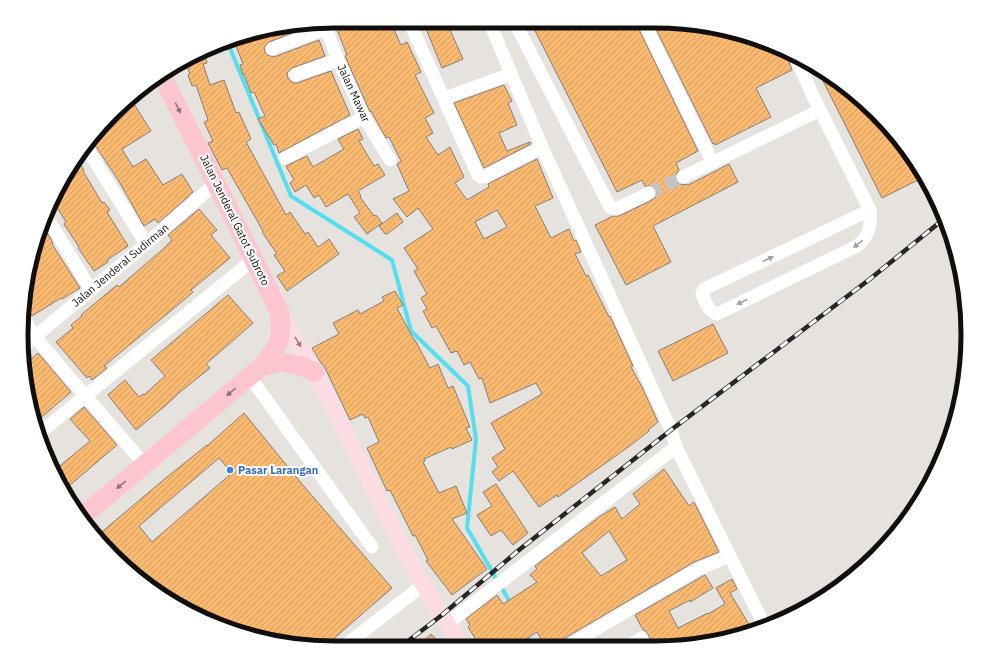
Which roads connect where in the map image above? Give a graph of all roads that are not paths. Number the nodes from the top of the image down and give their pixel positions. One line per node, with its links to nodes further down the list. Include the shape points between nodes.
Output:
1 (328, 28): 8 (street, Jalan Mawar)
2 (412, 28): 13 (street)
3 (492, 28): 10 (street)
4 (518, 28): 23 (street, via 610,207 616,209)
5 (646, 28): 20 (street)
6 (319, 29): 7 (street)
7 (272, 49)
8 (338, 60): 11 (street); 15 (street, Jalan Mawar)
9 (799, 64): 14 (street)
10 (511, 74): 13 (street); 16 (street)
11 (295, 75)
12 (164, 80): 22 (highway, Jalan Jenderal Gatot Subroto, one-way to 22)
13 (444, 98): 16 (street, via 481,177)
14 (820, 110): 20 (street); 24 (street)
15 (364, 117): 18 (street); 19 (street, Jalan Mawar)
16 (542, 147): 37 (street, via 671,430)
17 (89, 152): 26 (street)
18 (285, 158)
19 (390, 160)
20 (713, 163): 21 (street)
21 (683, 177)
22 (216, 183): 26 (street, Jalan Jenderal Sudirman); 27 (highway, Jalan Jenderal Gatot Subroto)
23 (649, 193)
24 (870, 210): 24 (street, one-way to 24, via 869,232 858,246 718,314 711,312 702,294 704,289)
25 (49, 221): 28 (street)
26 (146, 244): 28 (street, Jalan Jenderal Sudirman)
27 (254, 259): 29 (highway, Jalan Jenderal Gatot Subroto); 35 (street)
28 (91, 290): 31 (street, Jalan Jenderal Sudirman)
29 (280, 313): 33 (highway, Jalan Jenderal Gatot Subroto, via 282,334 278,345); 34 (main road, one-way to 34)
30 (28, 326): 31 (street)
31 (35, 337): 32 (street, Jalan Jenderal Sudirman); 35 (street)
32 (28, 342)
33 (255, 372): 34 (highway, via 280,362); 38 (highway, one-way to 38); 40 (street)
34 (315, 372): 42 (main road)
35 (86, 396): 36 (street); 38 (street)
36 (43, 430)
37 (676, 447): 41 (street); 44 (street)
38 (145, 465): 39 (highway, one-way to 39)
39 (86, 513)
40 (372, 547)
41 (730, 556): 43 (street); 48 (street, via 698,569)
42 (423, 585): 44 (main road); 46 (street)
43 (762, 622)
44 (448, 623): 47 (main road)
45 (642, 638): 49 (street)
46 (351, 641)
47 (458, 641)
48 (576, 641)
49 (637, 641)

